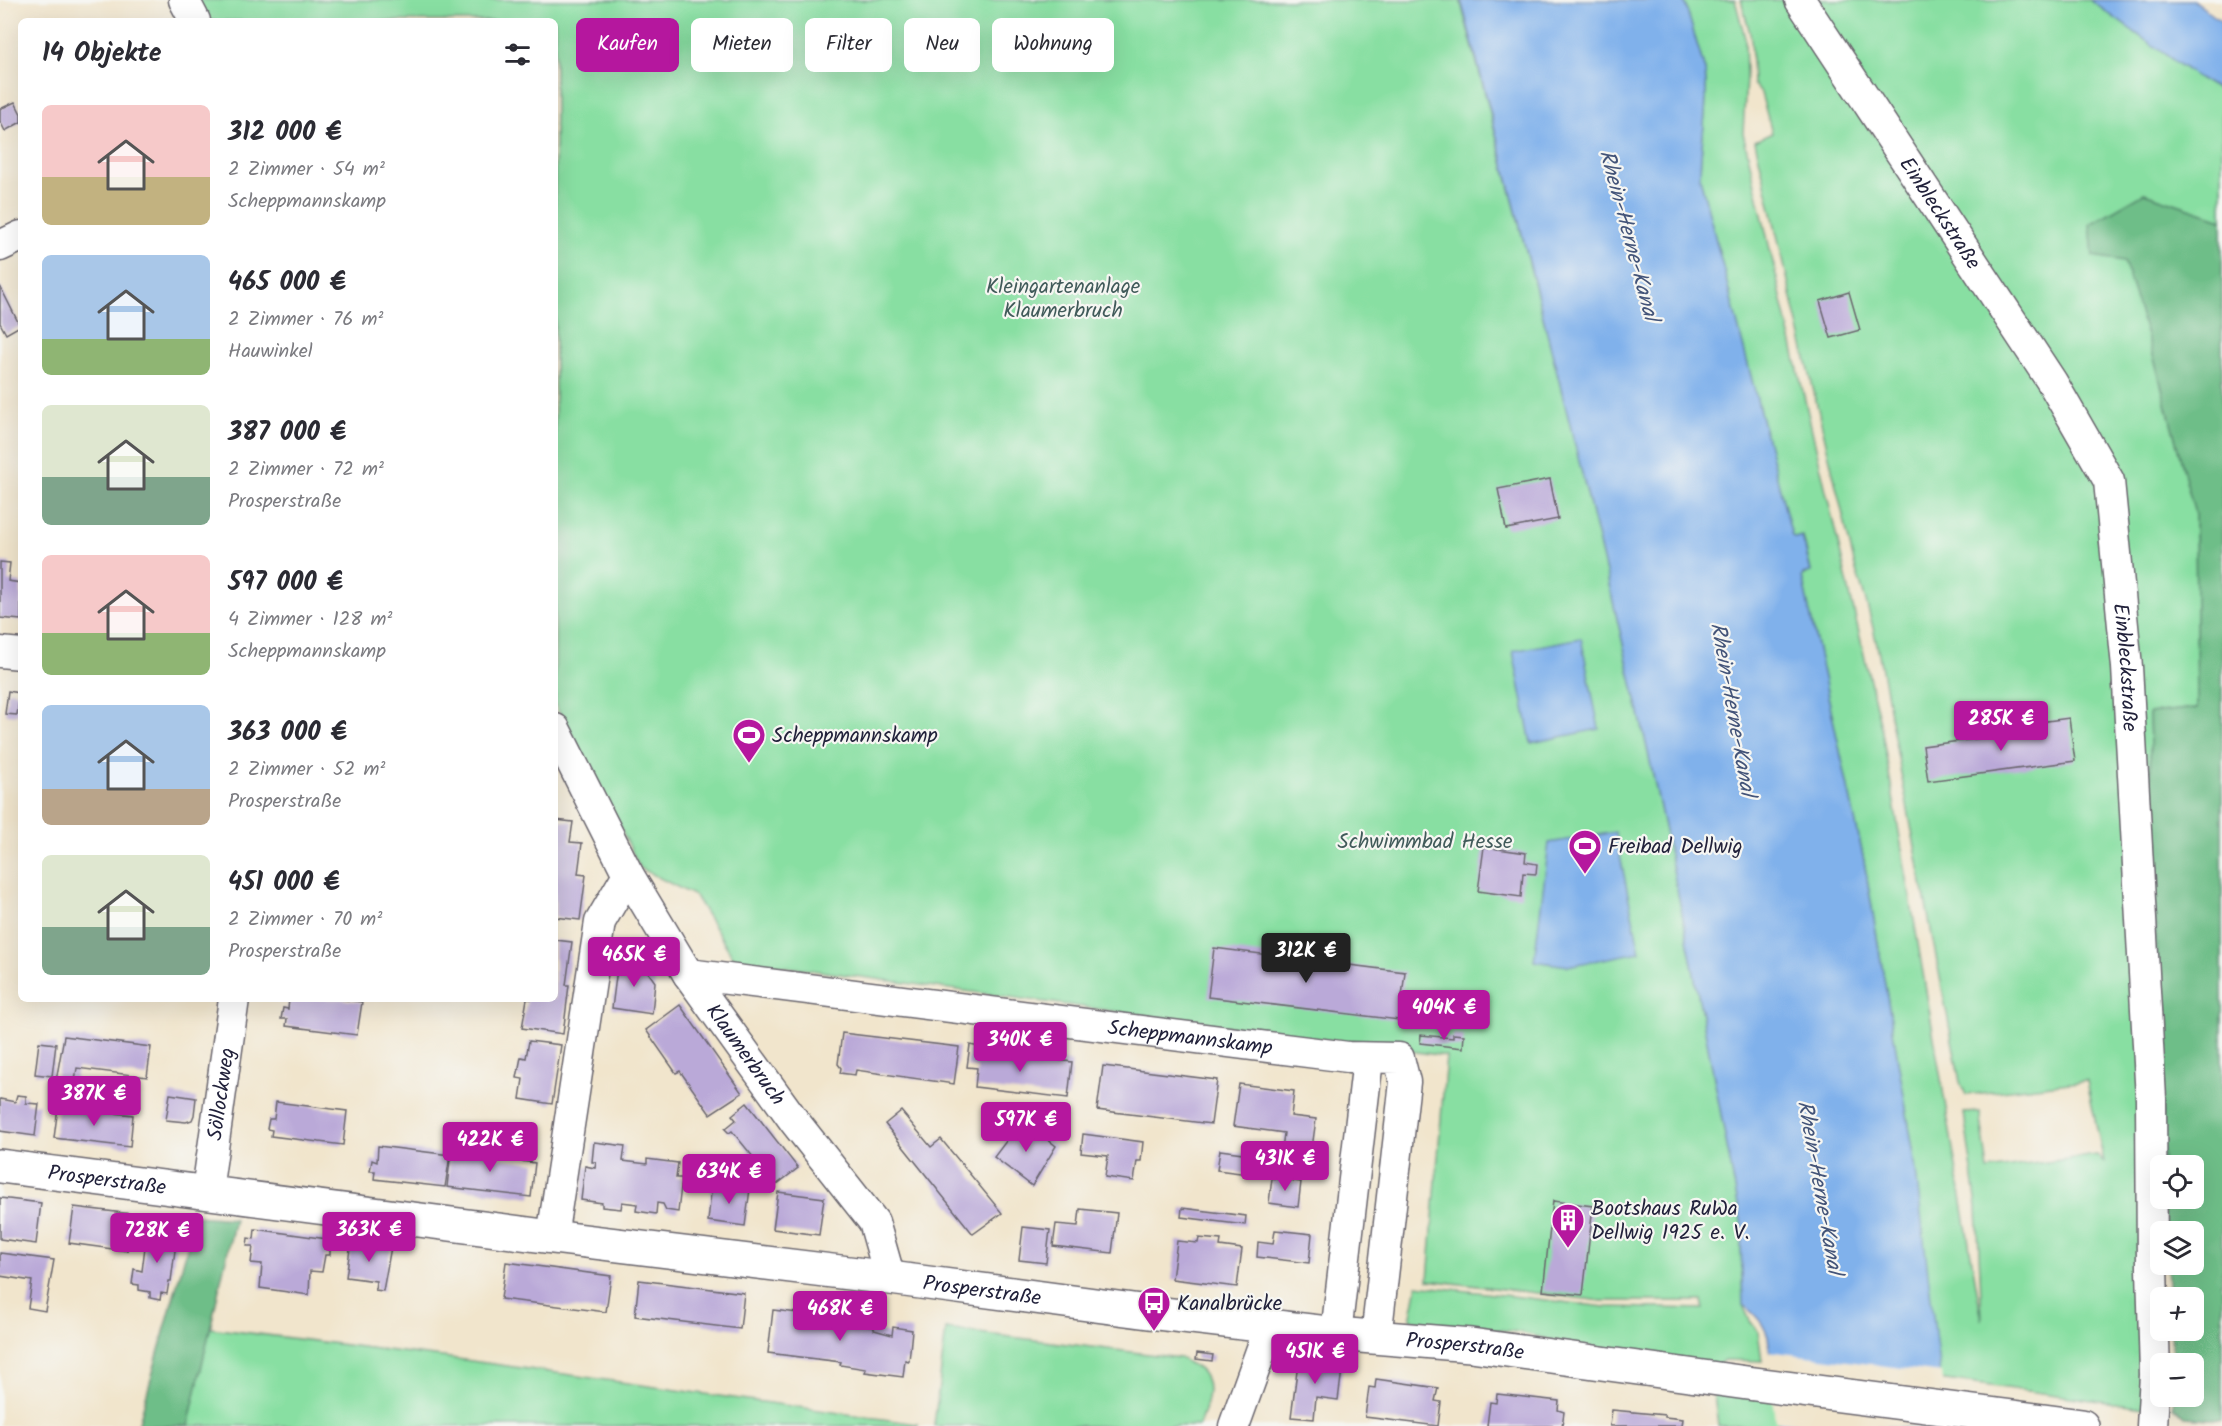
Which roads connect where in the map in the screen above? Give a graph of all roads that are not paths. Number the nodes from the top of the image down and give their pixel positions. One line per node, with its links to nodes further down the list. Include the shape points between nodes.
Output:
1 (184, 0): 3 (street)
2 (1800, 0): 22 (street, Einbleckstraße, via 2052,382 2109,481 2127,667 2151,1099 2155,1375)
3 (193, 18)
4 (18, 237): 5 (street)
5 (0, 246)
6 (0, 652): 7 (street)
7 (18, 654)
8 (558, 735): 9 (street, Klaumerbruch)
9 (628, 874): 10 (street, Klaumerbruch); 15 (street, via 600,922)
10 (688, 974): 12 (street, Scheppmannskamp); 16 (street, Klaumerbruch, via 795,1122 874,1222)
11 (234, 1002): 14 (street, Söllockweg)
12 (1368, 1059): 18 (street); 19 (street, Scheppmannskamp, via 1399,1059 1405,1082)
13 (0, 1166): 14 (main road, Prosperstraße)
14 (207, 1191): 15 (main road, Prosperstraße)
15 (552, 1237): 16 (main road, Prosperstraße)
16 (890, 1278): 17 (main road, Prosperstraße)
17 (1270, 1326): 18 (main road, Prosperstraße); 20 (street)
18 (1336, 1334): 19 (main road, Prosperstraße)
19 (1376, 1338): 21 (main road, Prosperstraße, via 1471,1345)
20 (1234, 1426)
21 (2082, 1426)
22 (2152, 1426)

